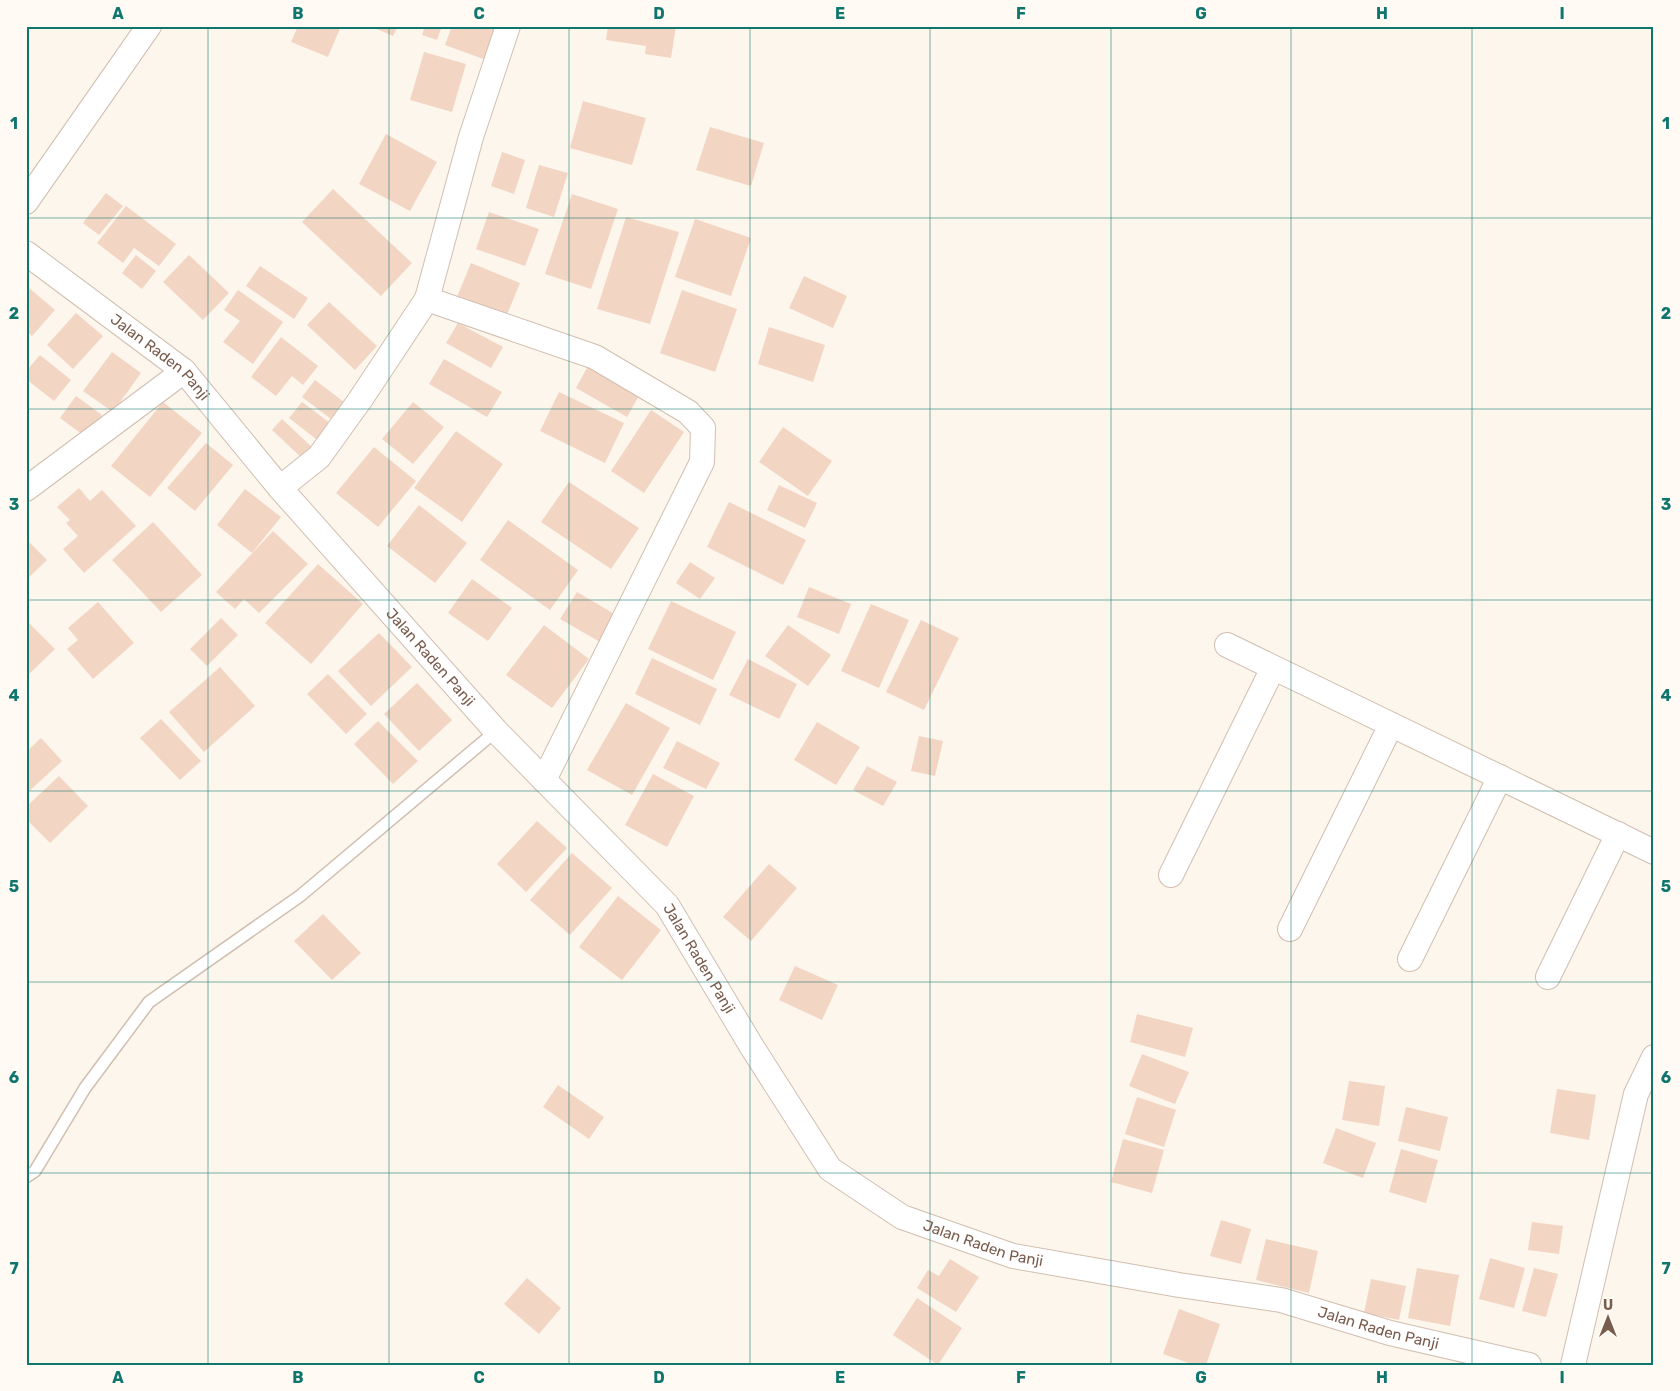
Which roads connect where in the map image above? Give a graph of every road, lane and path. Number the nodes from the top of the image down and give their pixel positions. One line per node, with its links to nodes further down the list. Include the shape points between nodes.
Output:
1 (149, 26): 3 (street)
2 (508, 26): 5 (street, via 471,138)
3 (26, 202)
4 (26, 253): 6 (street, Jalan Raden Panji)
5 (426, 299): 7 (street, via 320,457); 14 (street, via 595,357 688,412 703,428 702,462)
6 (184, 371): 7 (street, Jalan Raden Panji); 8 (street)
7 (280, 488): 12 (street, Jalan Raden Panji)
8 (26, 490)
9 (1227, 645): 10 (street)
10 (1273, 668): 11 (street); 17 (street)
11 (1391, 725): 13 (street); 18 (street)
12 (496, 731): 14 (street, Jalan Raden Panji); 22 (lane, via 300,896 149,1002 85,1088 35,1171)
13 (1500, 777): 15 (street); 19 (street)
14 (544, 780): 23 (street, Jalan Raden Panji, via 667,905 830,1169 902,1217 1013,1256 1282,1300 1390,1333)
15 (1618, 834): 16 (street); 20 (street)
16 (1654, 852)
17 (1171, 875)
18 (1290, 930)
19 (1410, 960)
20 (1548, 977)
21 (1654, 1057): 24 (street, via 1636,1094)
22 (26, 1177)
23 (1529, 1365)
24 (1573, 1365)

